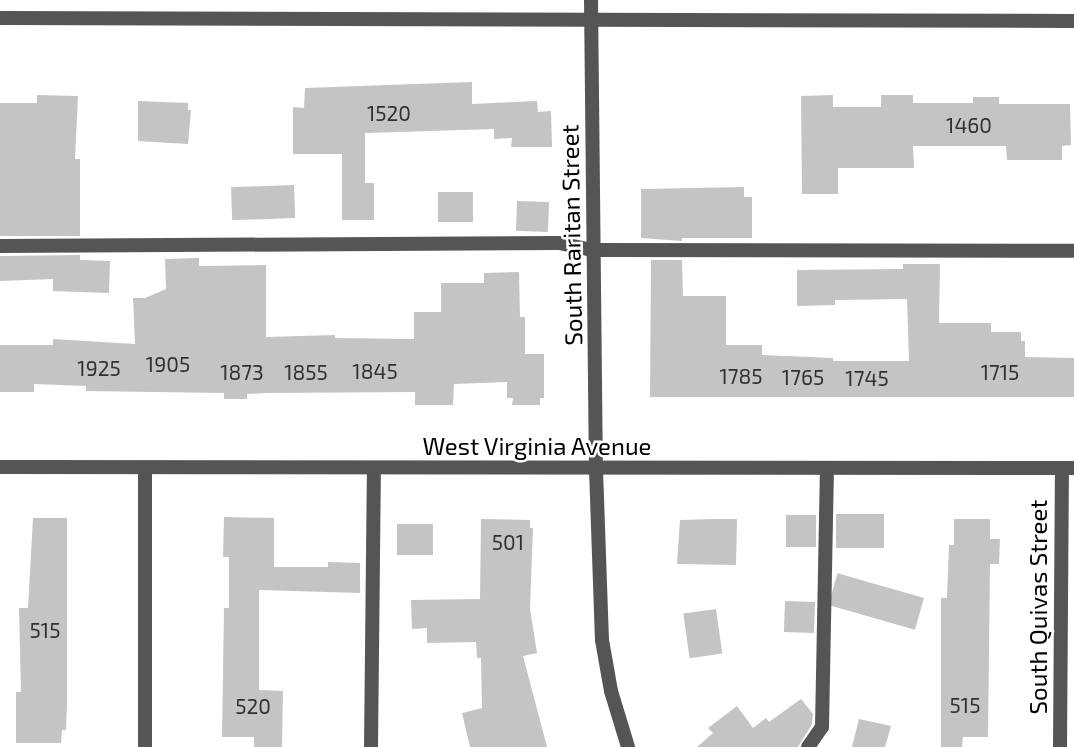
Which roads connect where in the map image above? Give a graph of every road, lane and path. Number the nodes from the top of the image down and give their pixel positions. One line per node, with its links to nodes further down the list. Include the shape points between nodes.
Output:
1 (590, 0): 3 (street, South Raritan Street)
2 (0, 18): 3 (street)
3 (591, 21): 4 (street); 6 (street, South Raritan Street)
4 (1074, 21)
5 (0, 246): 6 (street, via 559,243)
6 (593, 250): 7 (street); 12 (street, South Raritan Street)
7 (1074, 251)
8 (0, 467): 9 (street, West Virginia Avenue)
9 (145, 468): 10 (street, West Virginia Avenue); 14 (street)
10 (374, 468): 12 (street, West Virginia Avenue); 15 (street)
11 (1068, 468): 13 (street, West Virginia Avenue); 18 (street, South Quivas Street)
12 (596, 469): 13 (street, West Virginia Avenue); 16 (street, South Raritan Street, via 602,640)
13 (827, 469): 17 (street, via 822,727)
14 (145, 747)
15 (371, 747)
16 (628, 747)
17 (808, 747)
18 (1060, 747)

